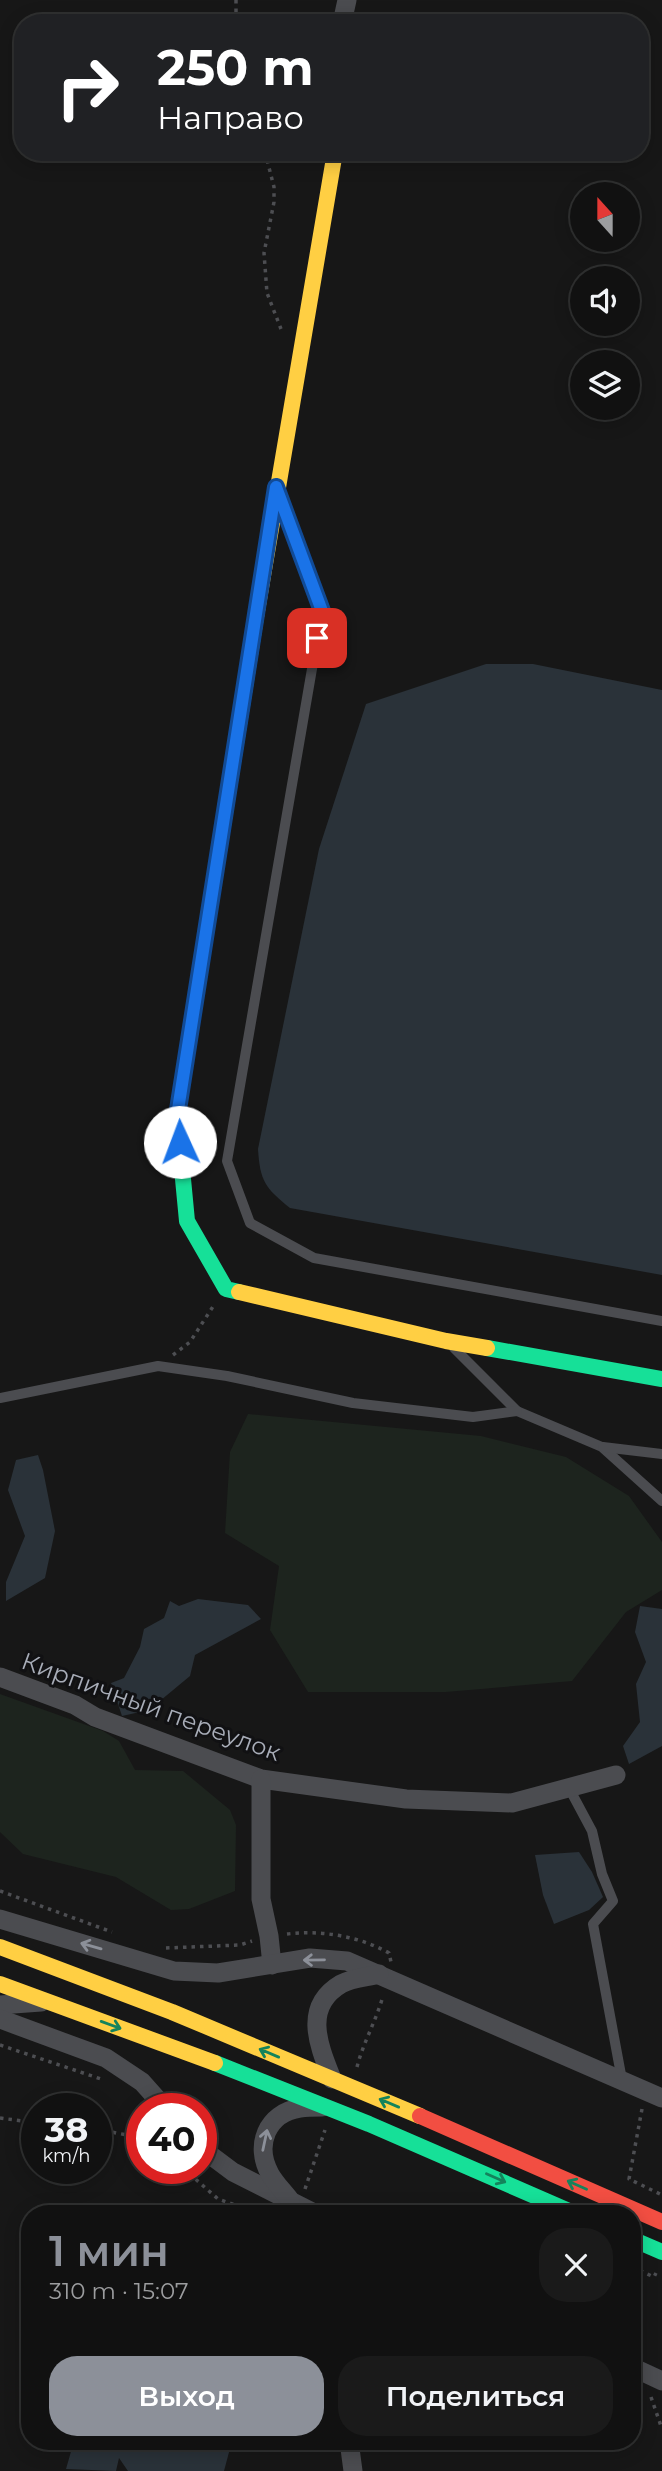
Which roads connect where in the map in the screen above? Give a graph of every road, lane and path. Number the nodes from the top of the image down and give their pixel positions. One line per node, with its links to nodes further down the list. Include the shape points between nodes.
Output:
1 (267, 161): 3 (path, via 274,202 264,253 267,293)
2 (333, 161): 4 (street)
3 (282, 332)
4 (276, 487): 5 (street, via 177,1116 187,1221); 6 (lane, via 322,611 227,1161 250,1223 314,1258)
5 (226, 1289): 7 (street); 8 (path, via 190,1342)
6 (662, 1321)
7 (446, 1340): 9 (street); 11 (lane)
8 (158, 1366): 10 (lane); 11 (lane, via 354,1403 472,1417)
9 (662, 1379)
10 (0, 1398)
11 (517, 1411): 12 (lane)
12 (602, 1447): 13 (lane); 14 (lane)
13 (662, 1454)
14 (662, 1501)
15 (0, 1677): 17 (street, Кирпичный переулок)
16 (616, 1775): 18 (street, Кирпичный переулок)
17 (261, 1779): 18 (street, Кирпичный переулок, via 405,1799 512,1803); 21 (street, via 261,1899)
18 (569, 1788): 30 (lane, via 592,1831 613,1901 593,1924)
19 (6, 1921): 21 (street, one-way to 19, via 218,1973 174,1971); 22 (street)
20 (0, 1947): 22 (street)
21 (272, 1965): 23 (street, one-way to 21, via 347,1961 310,1958)
22 (47, 1966): 29 (street, one-way to 22)
23 (379, 1974): 29 (street, via 341,1983 321,2003 316,2026); 30 (street)
24 (0, 1984): 25 (street)
25 (47, 2002): 26 (street); 35 (street, one-way to 35)
26 (0, 2005)
27 (0, 2018): 33 (street, via 106,2057)
28 (0, 2045): 31 (path)
29 (332, 2079): 47 (street, one-way to 29)
30 (622, 2080): 32 (street)
31 (106, 2081)
32 (643, 2089): 34 (street); 41 (path, via 629,2179)
33 (152, 2093)
34 (662, 2098)
35 (327, 2106): 44 (street, one-way to 35, via 270,2173 262,2150 266,2129 281,2115 299,2108); 46 (street, one-way to 46)
36 (0, 2119): 37 (path)
37 (21, 2121)
38 (326, 2127): 45 (path)
39 (217, 2160): 43 (street)
40 (201, 2184): 42 (path, via 218,2199)
41 (662, 2195)
42 (235, 2205)
43 (300, 2205)
44 (301, 2205)
45 (302, 2205)
46 (556, 2205)
47 (623, 2205)
48 (641, 2213): 49 (street, one-way to 48)
49 (662, 2222)
50 (641, 2243): 51 (street)
51 (662, 2252)
52 (641, 2371): 53 (street)
53 (662, 2381)
54 (350, 2450): 55 (street)
55 (353, 2471)

